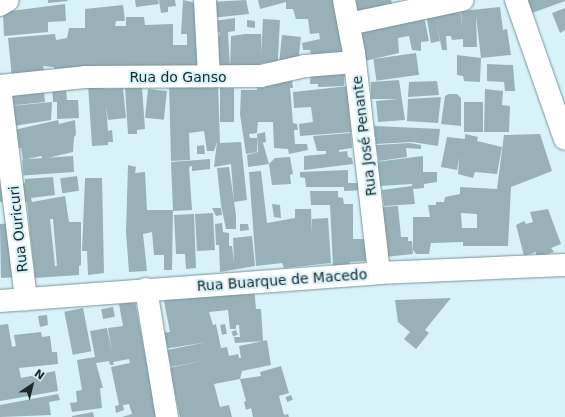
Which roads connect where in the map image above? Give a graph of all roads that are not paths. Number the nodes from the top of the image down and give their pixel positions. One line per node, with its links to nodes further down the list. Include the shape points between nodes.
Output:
1 (8, 0): 6 (street)
2 (205, 0): 9 (street)
3 (344, 0): 7 (street, Rua José Penante)
4 (462, 0): 7 (street)
5 (516, 0): 11 (street)
6 (0, 5)
7 (349, 24): 8 (street, Rua José Penante)
8 (355, 62): 9 (street, Rua do Ganso, via 305,66 261,76); 13 (street, Rua José Penante)
9 (209, 76): 10 (street, Rua do Ganso, via 84,77)
10 (0, 87): 15 (street, Rua Ouricuri)
11 (565, 139)
12 (565, 265): 13 (street, Rua Buarque de Macedo)
13 (379, 273): 14 (street, Rua Buarque de Macedo)
14 (146, 289): 15 (street, Rua Buarque de Macedo); 17 (street)
15 (26, 299): 16 (street, Rua Buarque de Macedo)
16 (0, 301)
17 (167, 417)

